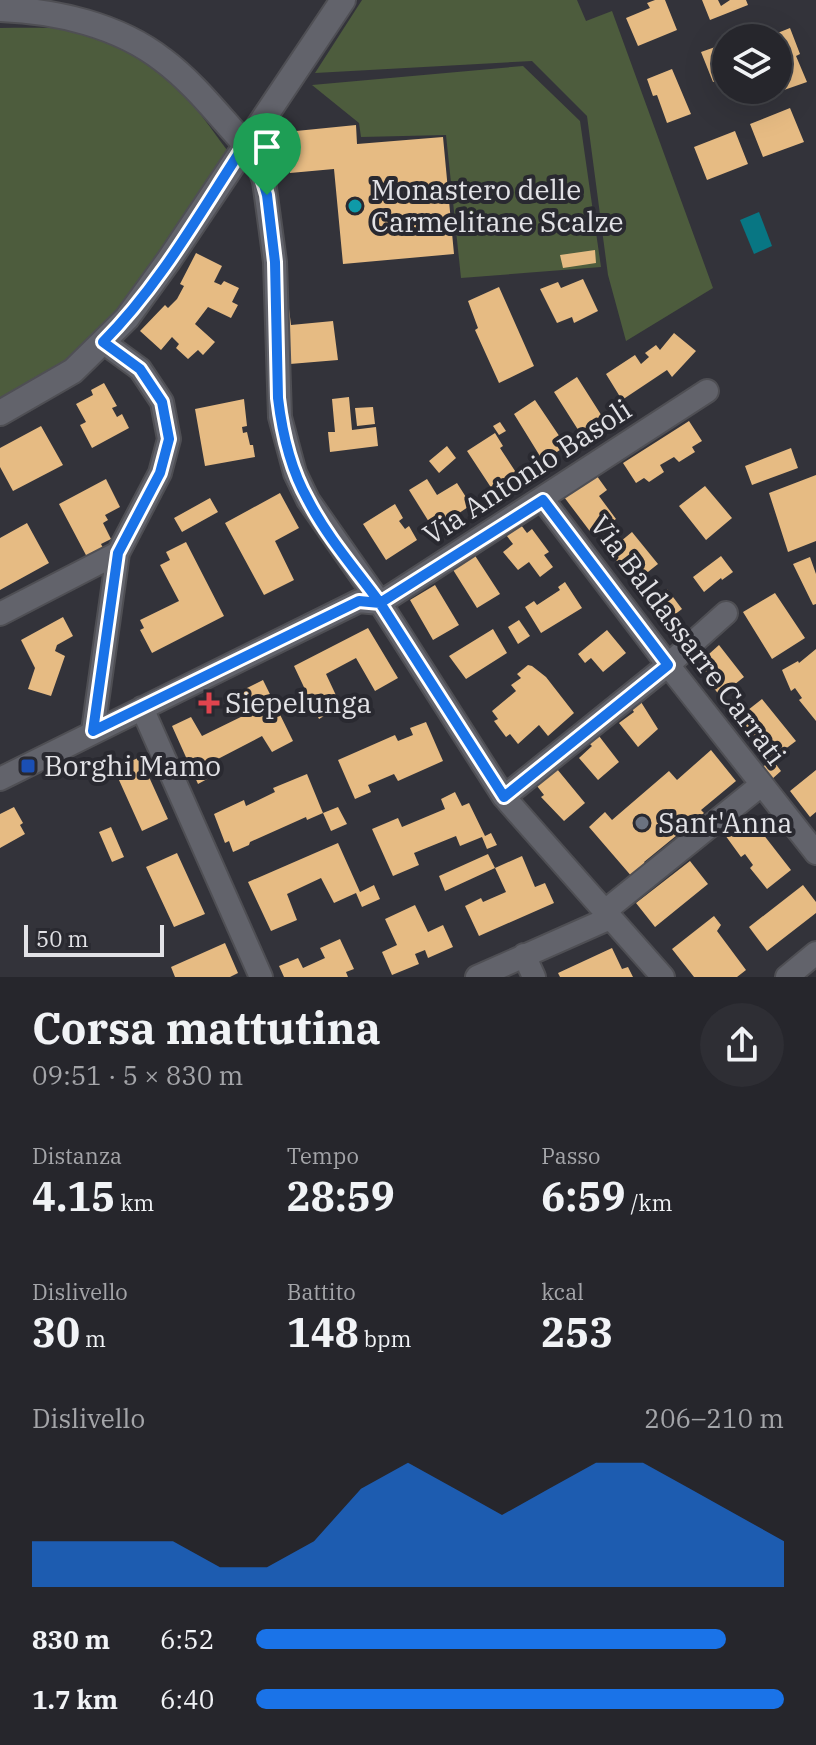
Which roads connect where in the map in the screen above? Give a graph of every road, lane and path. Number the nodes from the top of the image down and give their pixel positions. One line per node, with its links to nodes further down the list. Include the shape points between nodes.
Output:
1 (343, 0): 3 (street)
2 (0, 9): 3 (street, via 84,21 128,38 163,60)
3 (245, 144): 4 (street, via 169,260); 9 (street, via 257,161 267,195 275,262 278,398 295,473)
4 (103, 342): 6 (street, via 73,371); 8 (street, via 140,369 162,402 169,439 160,473)
5 (707, 391): 7 (street, Via Antonio Basoli)
6 (0, 413)
7 (543, 500): 9 (street, Via Antonio Basoli); 12 (street, Via Baldassarre Carrati)
8 (118, 553): 11 (street); 14 (street)
9 (380, 603): 13 (street, via 359,601); 17 (street)
10 (726, 613): 12 (street)
11 (0, 614)
12 (668, 665): 16 (street, Via Baldassarre Carrati); 17 (street)
13 (142, 708): 14 (street); 22 (street)
14 (93, 731): 15 (street)
15 (0, 779)
16 (761, 785): 18 (street, Via Baldassarre Carrati); 19 (street)
17 (504, 797): 19 (street)
18 (816, 853)
19 (607, 914): 21 (street); 25 (street)
20 (816, 953): 26 (street)
21 (524, 955): 23 (street); 24 (street)
22 (261, 977)
23 (477, 977)
24 (534, 977)
25 (663, 977)
26 (787, 977)

